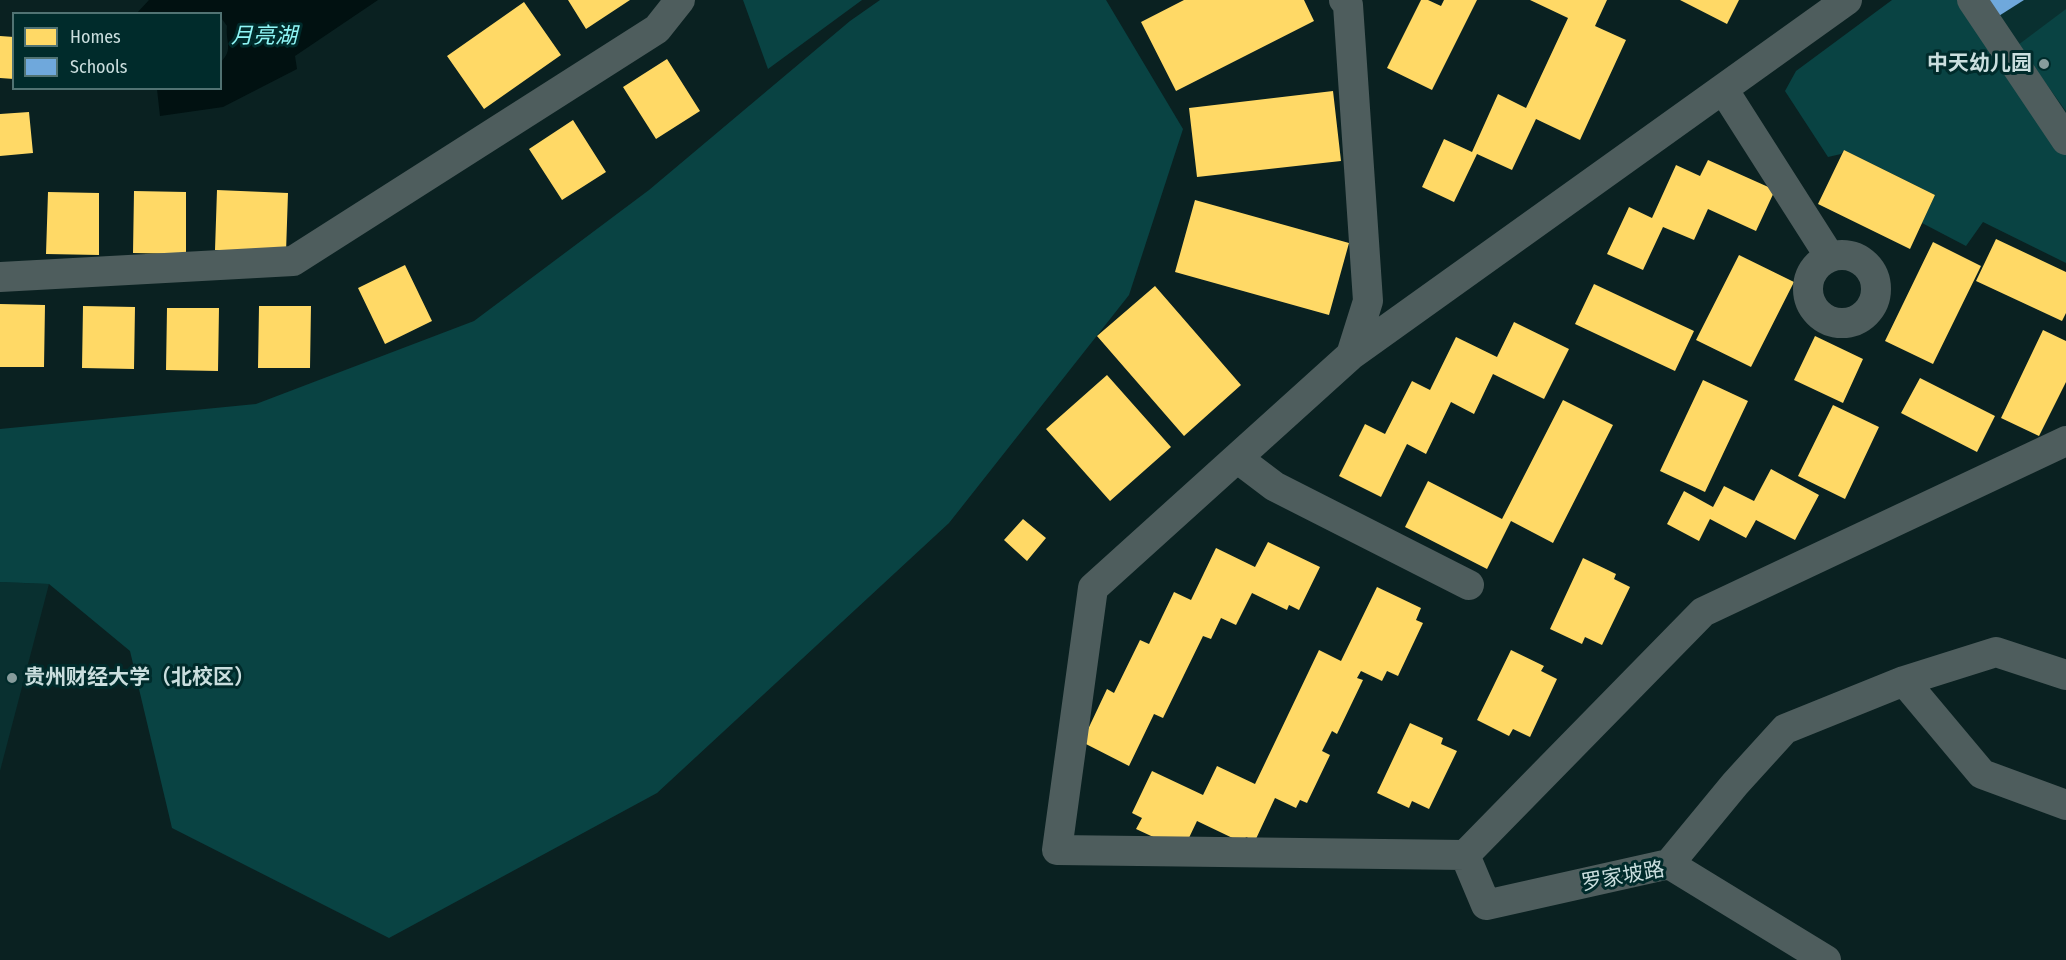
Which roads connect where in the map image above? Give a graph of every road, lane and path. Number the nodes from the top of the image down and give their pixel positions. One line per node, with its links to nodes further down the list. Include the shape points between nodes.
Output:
1 (680, 0): 8 (street, via 657,29 293,261)
2 (1344, 0): 9 (street, via 1348,5 1368,301)
3 (1847, 0): 5 (street)
4 (1972, 0): 6 (street)
5 (1723, 89): 7 (street); 9 (street)
6 (2066, 140)
7 (1830, 257)
8 (0, 277)
9 (1351, 355): 11 (street)
10 (2066, 441): 16 (street, via 1703,612)
11 (1237, 458): 12 (street, via 1274,486); 16 (street, via 1093,588 1057,850)
12 (1468, 585)
13 (2066, 675): 14 (street, via 1996,652)
14 (1904, 681): 15 (street, via 1982,774); 17 (street, via 1785,729)
15 (2066, 805)
16 (1465, 855): 17 (street, 罗家坡路, via 1486,905)
17 (1669, 864): 18 (street, 罗家坡路)
18 (1826, 960)

